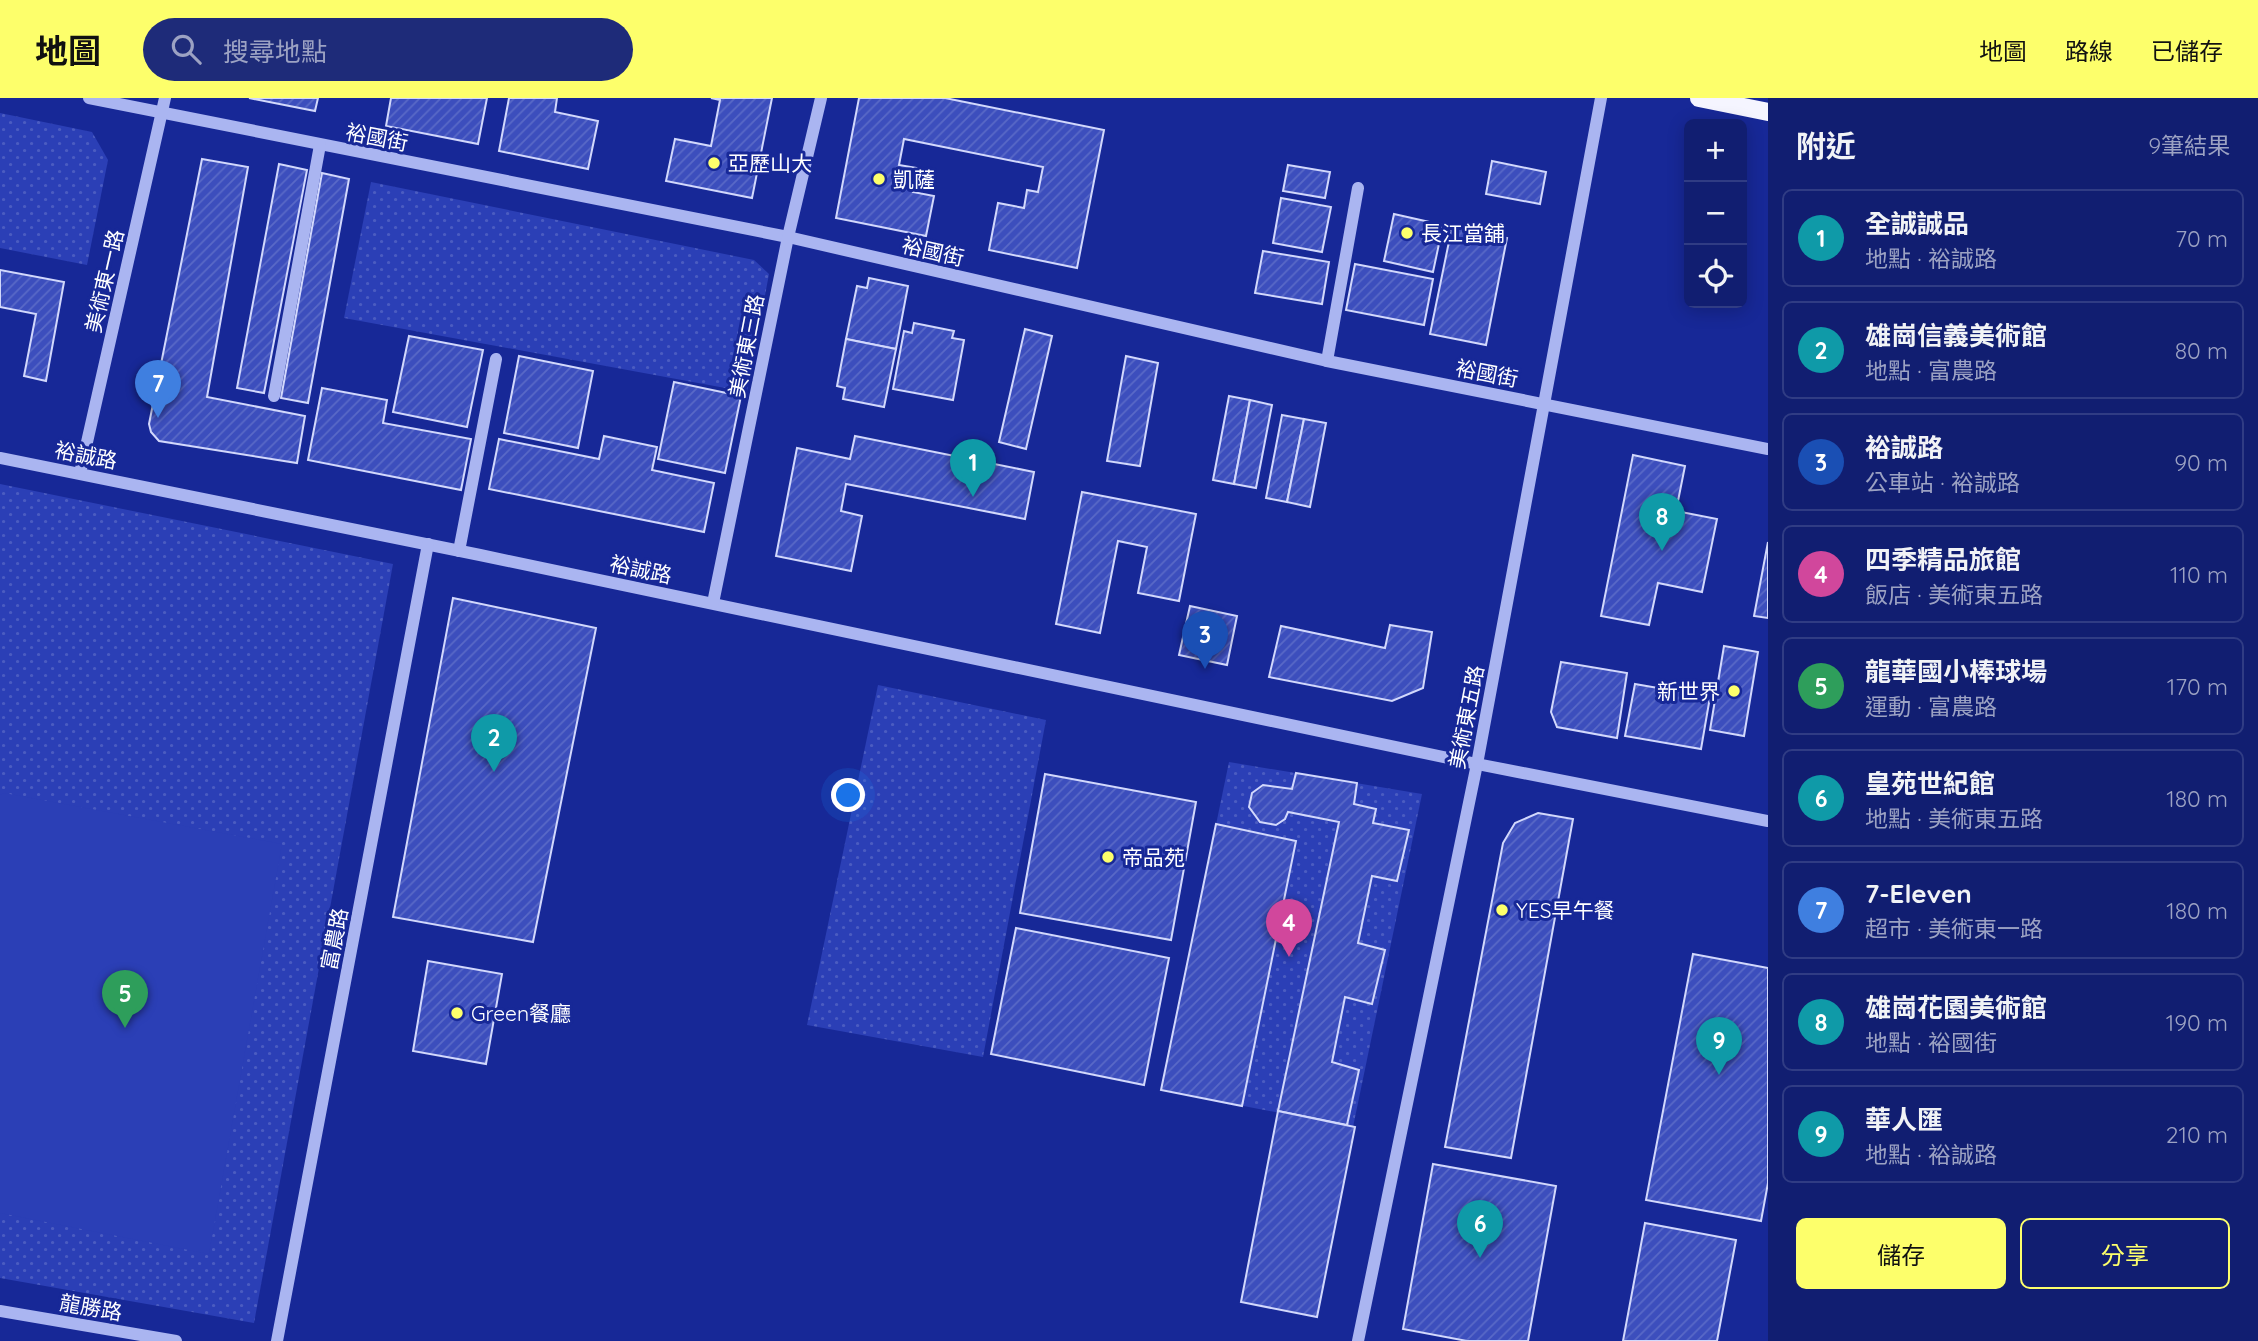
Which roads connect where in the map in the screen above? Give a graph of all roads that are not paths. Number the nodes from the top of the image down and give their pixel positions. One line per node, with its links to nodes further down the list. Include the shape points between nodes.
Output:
1 (89, 98): 6 (street, 裕國街)
2 (165, 98): 6 (street, 美術東一路)
3 (821, 98): 10 (street, 美術東三路)
4 (1601, 98): 14 (street, 美術東五路)
5 (1699, 98): 7 (main road)
6 (162, 112): 8 (street, 裕國街); 17 (street, 美術東一路)
7 (1768, 112)
8 (320, 145): 10 (street, 裕國街); 13 (street)
9 (1358, 188): 12 (street)
10 (788, 237): 12 (street, 裕國街); 20 (street, 美術東三路)
11 (496, 359): 19 (street)
12 (1328, 361): 14 (street, 裕國街)
13 (274, 396)
14 (1544, 404): 15 (street, 裕國街); 21 (street, 美術東五路)
15 (1768, 449)
16 (0, 458): 17 (street, 裕誠路)
17 (80, 473): 18 (street, 裕誠路)
18 (428, 544): 19 (street, 裕誠路); 25 (street, 富農路)
19 (459, 551): 20 (street, 裕誠路)
20 (713, 603): 21 (street, 裕誠路)
21 (1477, 764): 22 (street, 裕誠路); 26 (street, 美術東五路)
22 (1768, 821)
23 (0, 1311): 24 (street, 龍勝路)
24 (176, 1341)
25 (277, 1341)
26 (1358, 1341)

